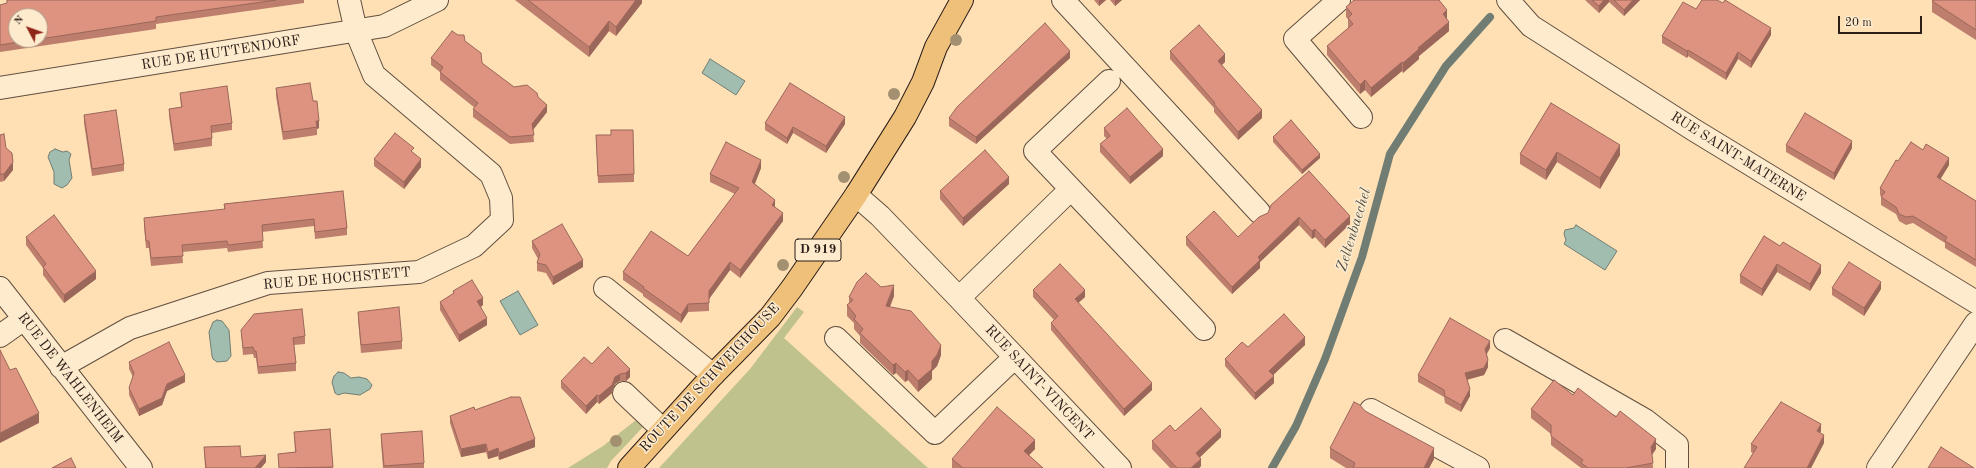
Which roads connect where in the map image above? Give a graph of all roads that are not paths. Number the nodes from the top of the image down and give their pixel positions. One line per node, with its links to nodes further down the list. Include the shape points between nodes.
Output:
1 (349, 0): 7 (street, RUE DE HOCHSTETT)
2 (437, 0): 7 (street, RUE DE HUTTENDORF, via 384,26)
3 (962, 0): 12 (main road, ROUTE DE SCHWEIGHOUSE / D 919, via 936,47 916,98)
4 (1063, 0): 13 (street)
5 (1339, 0): 10 (street, via 1296,39)
6 (1508, 0): 17 (street, RUE SAINT-MATERNE, via 1531,26 1694,130)
7 (356, 31): 9 (street, RUE DE HUTTENDORF); 25 (street, RUE DE HOCHSTETT, via 374,75 491,174 501,198 502,220 474,246 419,272 268,283 130,328)
8 (1110, 81): 11 (street, via 1035,151)
9 (0, 88)
10 (1361, 117)
11 (1071, 189): 16 (street); 20 (street)
12 (856, 195): 16 (street, RUE SAINT-VINCENT, via 880,216); 26 (main road, ROUTE DE SCHWEIGHOUSE / D 919, via 770,318)
13 (1258, 212)
14 (0, 288): 18 (street, RUE DE WAHLENHEIM)
15 (605, 288): 26 (street)
16 (959, 298): 24 (street, RUE SAINT-VINCENT)
17 (1976, 302)
18 (24, 319): 21 (street); 25 (street, RUE DE WAHLENHEIM)
19 (1976, 323): 35 (street)
20 (1204, 329)
21 (0, 336)
22 (836, 338): 24 (street, via 935,433)
23 (1505, 340): 34 (street, via 1645,420 1677,445)
24 (1015, 357): 33 (street, RUE SAINT-VINCENT)
25 (61, 367): 31 (street, RUE DE WAHLENHEIM)
26 (713, 375): 29 (main road, ROUTE DE SCHWEIGHOUSE / D 919)
27 (624, 393): 29 (street)
28 (1370, 410): 30 (street)
29 (662, 429): 32 (main road, ROUTE DE SCHWEIGHOUSE / D 919)
30 (1472, 467)
31 (140, 468)
32 (629, 468)
33 (1120, 468)
34 (1677, 468)
35 (1878, 468)

